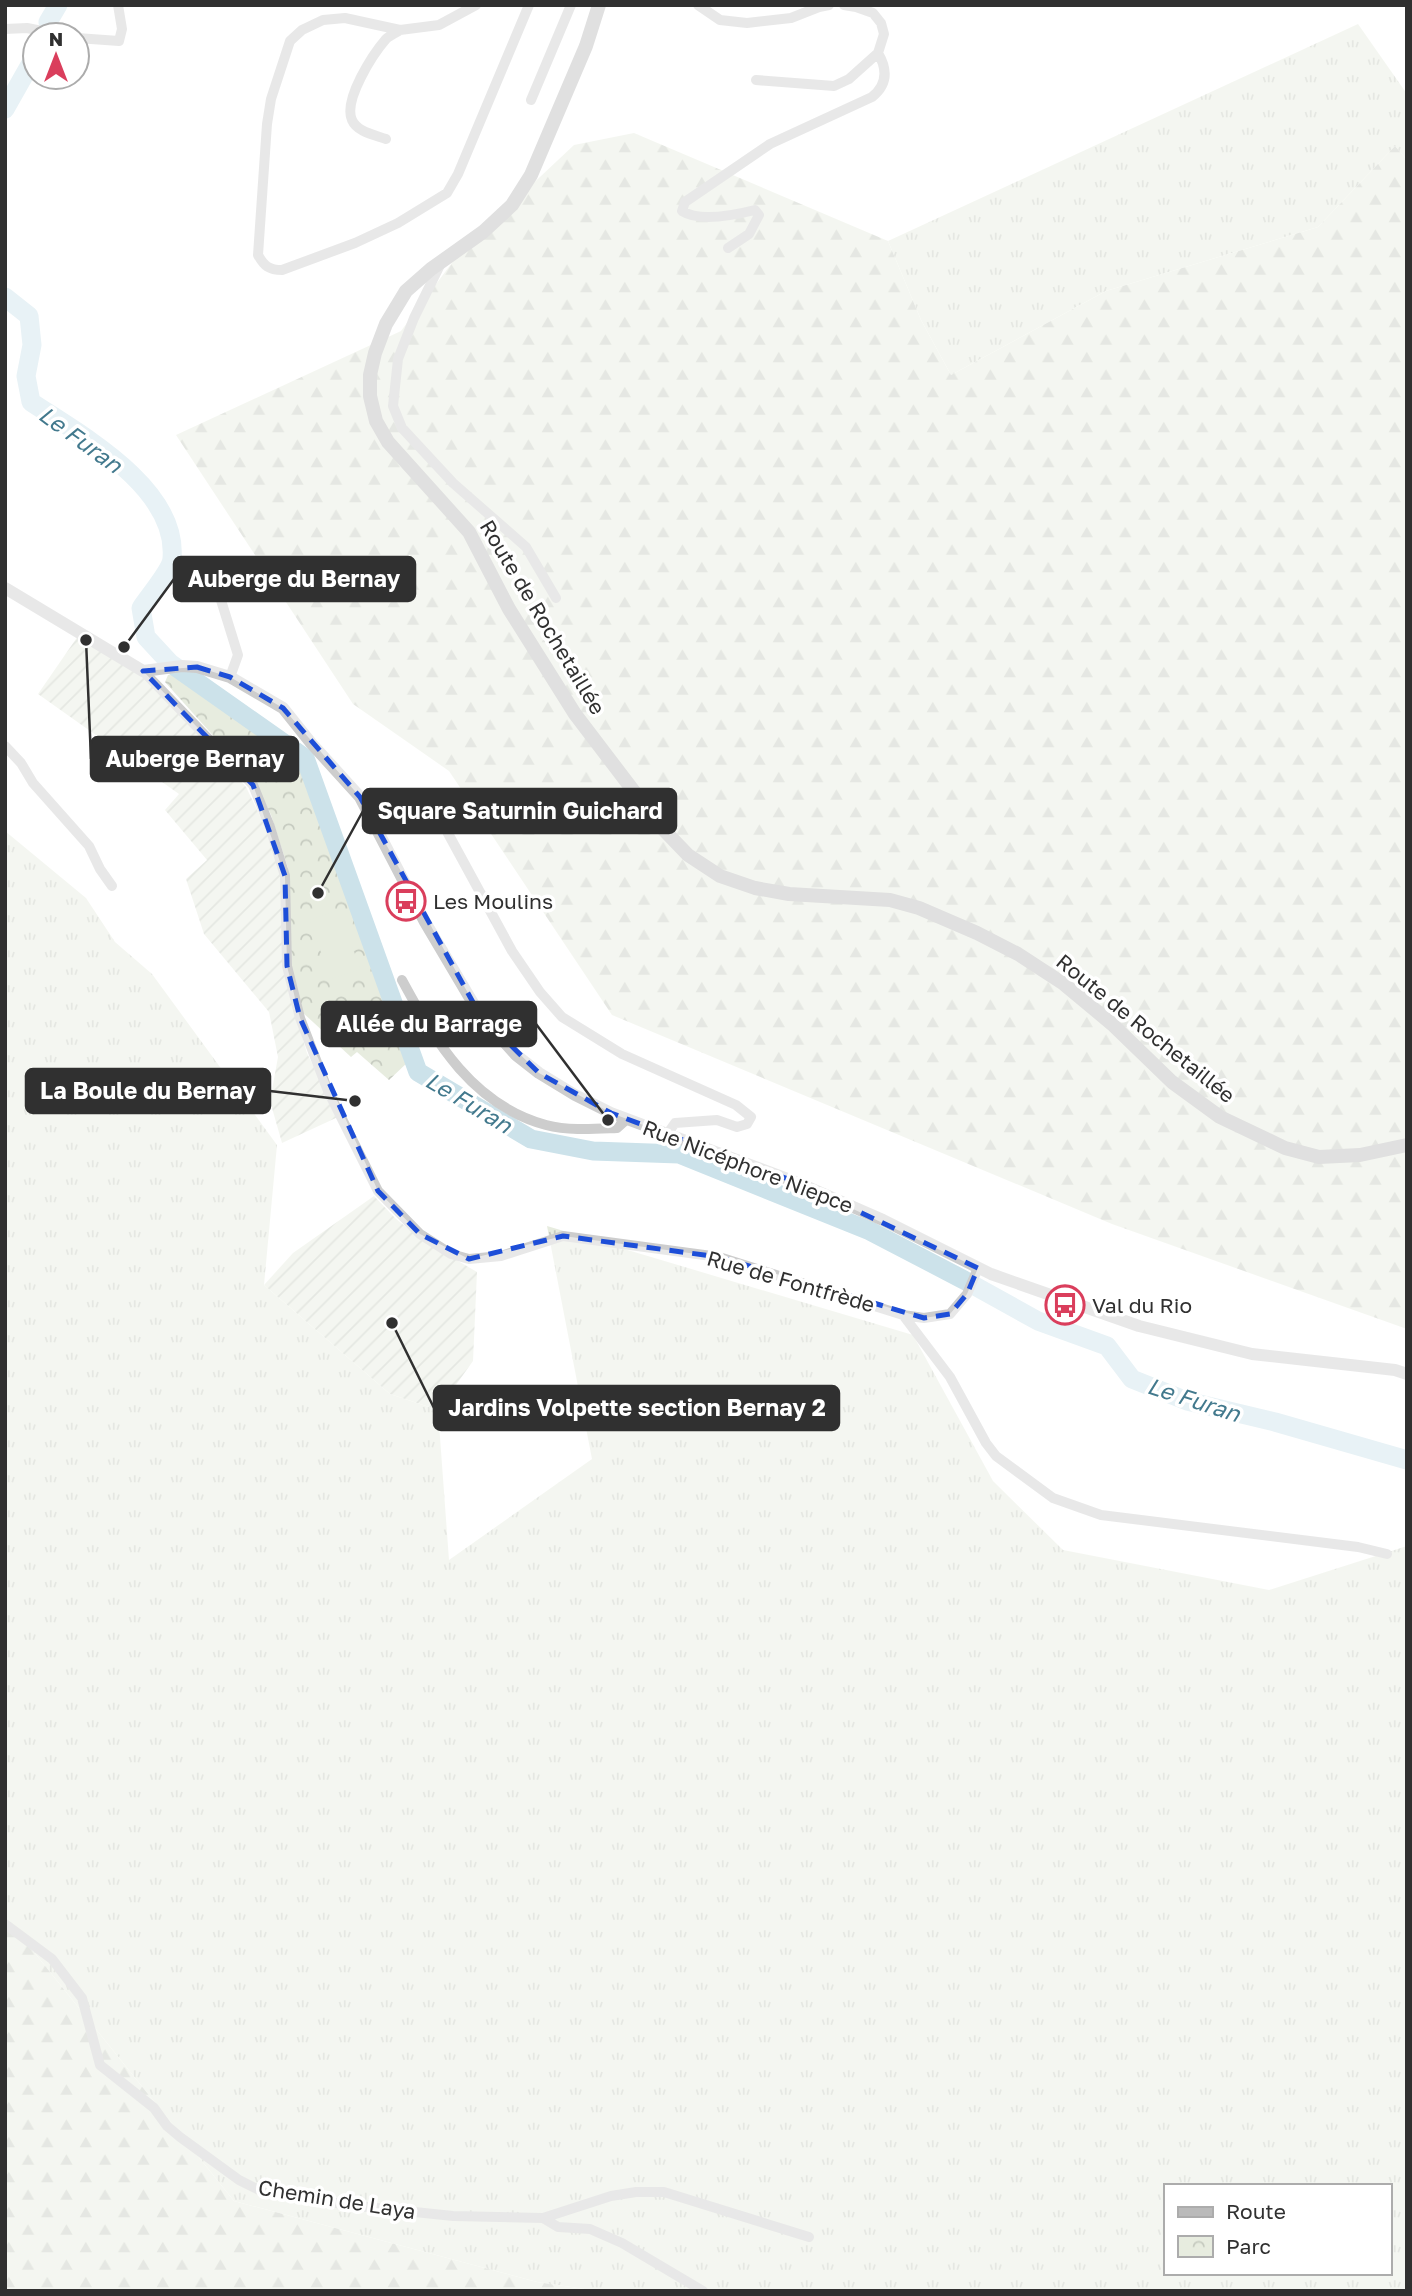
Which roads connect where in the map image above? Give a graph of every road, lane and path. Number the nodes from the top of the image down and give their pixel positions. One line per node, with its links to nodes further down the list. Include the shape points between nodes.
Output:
1 (118, 5): 10 (street, via 119,41)
2 (476, 5): 9 (street, via 439,24)
3 (529, 5): 9 (street, via 447,193 355,243 271,270 258,255 267,124 290,41 323,20 345,18)
4 (571, 5): 13 (street)
5 (599, 5): 16 (main road, Route de Rochetaillée, via 531,175 512,205)
6 (698, 5): 7 (street, via 720,20 747,23 791,18)
7 (829, 5)
8 (844, 5): 11 (street, via 873,13 881,23 884,34)
9 (400, 30): 14 (street, via 388,37 366,69 350,105 352,120 360,129)
10 (91, 40)
11 (878, 53): 12 (street, via 834,86); 15 (street, via 886,77 872,97 770,144 685,202 682,211 690,216 755,210 759,215 749,234)
12 (756, 80)
13 (531, 100)
14 (386, 139)
15 (728, 248)
16 (442, 260): 19 (street, via 398,359 393,406 402,428 453,483 526,547); 28 (main road, Route de Rochetaillée, via 406,291 386,324 370,375 376,421 388,442 469,532 509,609 575,714 661,827 688,855 720,876 755,888 890,900 977,933 1064,984 1172,1082 1220,1117 1285,1149 1319,1157 1360,1155)
17 (5, 588): 20 (street)
18 (220, 597): 21 (street, via 238,655)
19 (556, 598)
20 (143, 671): 21 (street, Rue Nicéphore Niepce, via 197,667); 30 (street, Rue de Fontfrède, via 253,785 285,876 288,966 300,1018 328,1091 378,1191 420,1234 451,1254 469,1259 501,1256 563,1236 719,1257)
21 (230, 677): 26 (street, Rue Nicéphore Niepce, via 283,708 360,797 463,989 500,1039 548,1078)
22 (5, 747): 24 (street, via 89,846)
23 (432, 804): 27 (street, via 512,951 562,1017 622,1054 751,1116 747,1124 737,1126 718,1120 675,1123)
24 (112, 886)
25 (402, 980): 26 (street, via 454,1065 496,1104 547,1125 586,1130 617,1128)
26 (627, 1119): 27 (street, Rue Nicéphore Niepce)
27 (668, 1133): 29 (street, Rue Nicéphore Niepce, via 871,1215)
28 (1407, 1145)
29 (978, 1272): 30 (street, via 950,1314); 31 (street, Rue Nicéphore Niepce, via 1139,1326 1222,1348)
30 (903, 1315): 32 (street, Rue de Fontfrède, via 950,1377 996,1456 1053,1498 1101,1515)
31 (1407, 1374)
32 (1387, 1554)
33 (5, 1924): 34 (street, Chemin de Laya, via 52,1959 82,1998 100,2065 154,2108 180,2137 251,2187 358,2206 453,2216)
34 (543, 2218): 35 (street, via 611,2196 664,2192); 36 (street, via 558,2227 590,2229 622,2243)
35 (809, 2237)
36 (703, 2291)

